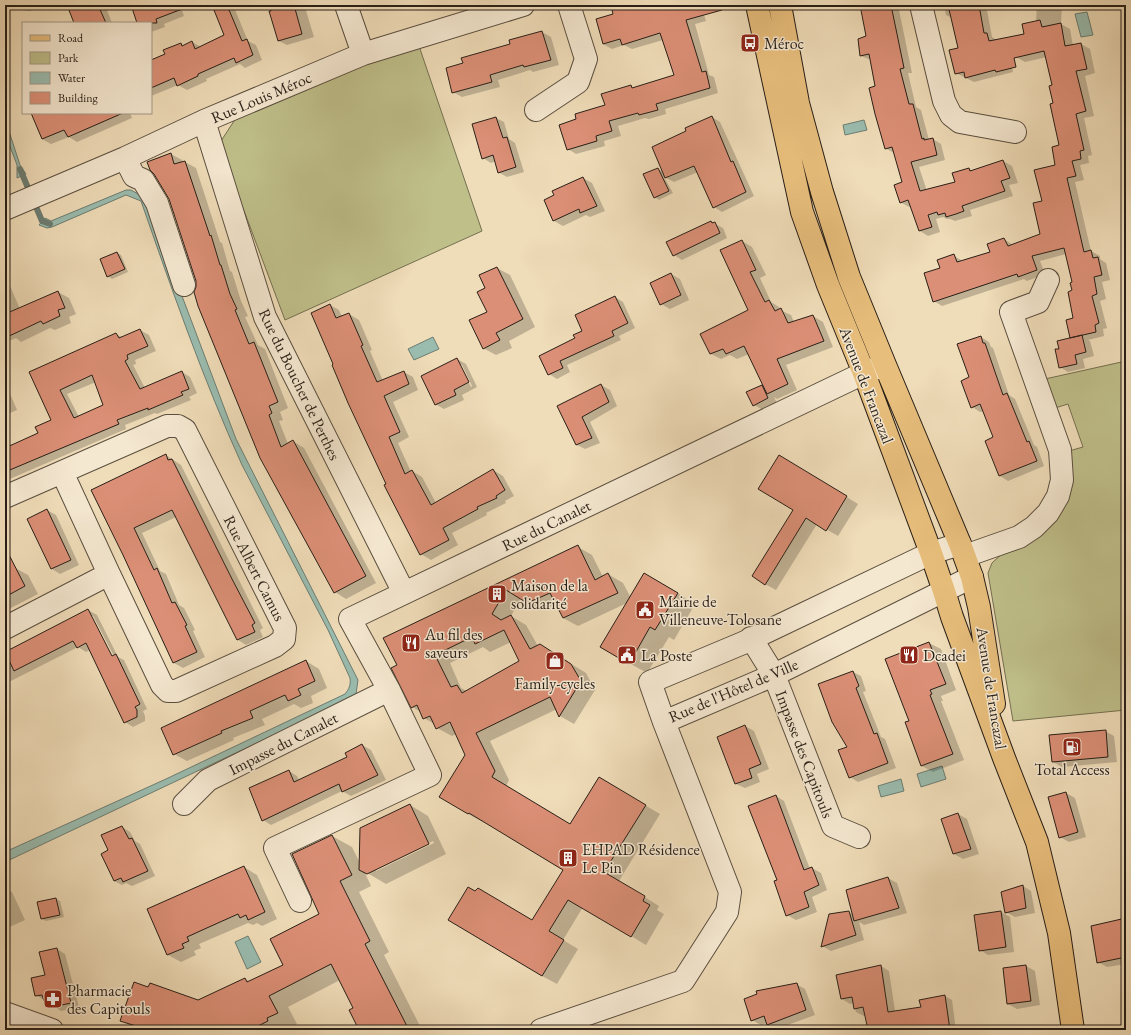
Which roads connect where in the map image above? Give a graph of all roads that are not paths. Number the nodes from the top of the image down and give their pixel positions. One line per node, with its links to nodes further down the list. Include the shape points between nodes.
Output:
1 (346, 5): 7 (street)
2 (523, 5): 7 (street, Rue Louis Méroc)
3 (569, 5): 8 (street, via 586,59 578,82)
4 (757, 5): 16 (main road, Avenue de Francazal, via 802,212)
5 (780, 5): 15 (main road, Avenue de Francazal, via 798,103 822,192 849,277)
6 (921, 5): 10 (street, via 944,101 951,115 960,122)
7 (363, 54): 9 (street, Rue Louis Méroc)
8 (536, 110)
9 (204, 121): 11 (street, Rue Louis Méroc); 24 (street, Rue du Boucher de Perthes, via 265,317)
10 (1015, 132)
11 (125, 158): 12 (street, Rue Louis Méroc); 14 (street, via 134,176 143,180 157,203)
12 (11, 206)
13 (1048, 280): 19 (street, Rue de l'Hôtel de Ville, via 1038,302 1010,312 1060,450 1062,480 1058,496 1048,513 1019,537)
14 (184, 285)
15 (885, 365): 16 (street, Rue du Canalet); 19 (main road, Avenue de Francazal)
16 (864, 373): 20 (main road, Avenue de Francazal); 24 (street, Rue du Canalet)
17 (62, 472): 18 (street, Rue Albert Camus); 21 (street, Rue Albert Camus); 21 (street, Rue Albert Camus, via 167,426 178,426 185,430 285,628 284,639 275,646 176,691 168,691 162,685)
18 (5, 497)
19 (962, 550): 20 (street, Rue de l'Hôtel de Ville); 22 (main road, Avenue de Francazal)
20 (931, 553): 23 (main road, Avenue de Francazal); 26 (street, Rue de l'Hôtel de Ville)
21 (109, 574): 25 (street)
22 (972, 577): 23 (street, Rue de l'Hôtel de Ville); 30 (main road, Avenue de Francazal)
23 (944, 591): 27 (street, Rue de l'Hôtel de Ville); 30 (main road, Avenue de Francazal)
24 (404, 593): 28 (street, Rue du Canalet, via 350,619)
25 (5, 628)
26 (751, 638): 27 (street, Impasse des Capitouls); 29 (street, Rue de l'Hôtel de Ville, via 650,682)
27 (774, 675): 29 (street, Rue de l'Hôtel de Ville); 32 (street, Impasse des Capitouls, via 833,826)
28 (389, 690): 31 (street, Impasse du Canalet, via 208,780); 33 (street, Rue du Canalet, via 430,775 275,848)
29 (664, 722): 36 (street, via 730,892 727,912 683,981)
30 (1004, 758): 37 (main road, Avenue de Francazal, via 1037,842 1060,933)
31 (184, 804)
32 (859, 837)
33 (300, 901)
34 (6, 1018): 35 (street)
35 (52, 1030)
36 (541, 1030)
37 (1073, 1030)

